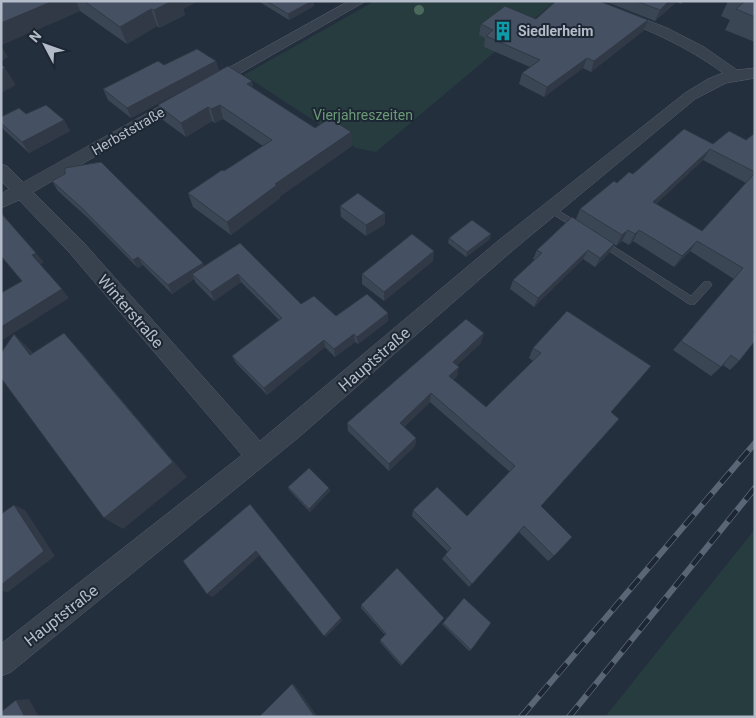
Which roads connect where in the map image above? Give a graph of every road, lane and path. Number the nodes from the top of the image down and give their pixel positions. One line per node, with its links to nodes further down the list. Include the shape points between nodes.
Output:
1 (359, 1): 7 (street, Herbststraße)
2 (585, 1): 3 (street)
3 (607, 5): 5 (street, via 692,46)
4 (755, 73): 5 (street, Hauptstraße)
5 (733, 74): 9 (street, Hauptstraße, via 690,96)
6 (1, 170): 7 (street, Winterstraße)
7 (21, 192): 8 (street, Herbststraße); 13 (street, Winterstraße, via 76,247)
8 (1, 202)
9 (550, 209): 10 (lane); 13 (street, Hauptstraße)
10 (584, 230)
11 (592, 236): 12 (lane, via 692,301)
12 (707, 285)
13 (258, 456): 14 (street, Hauptstraße)
14 (1, 662)

